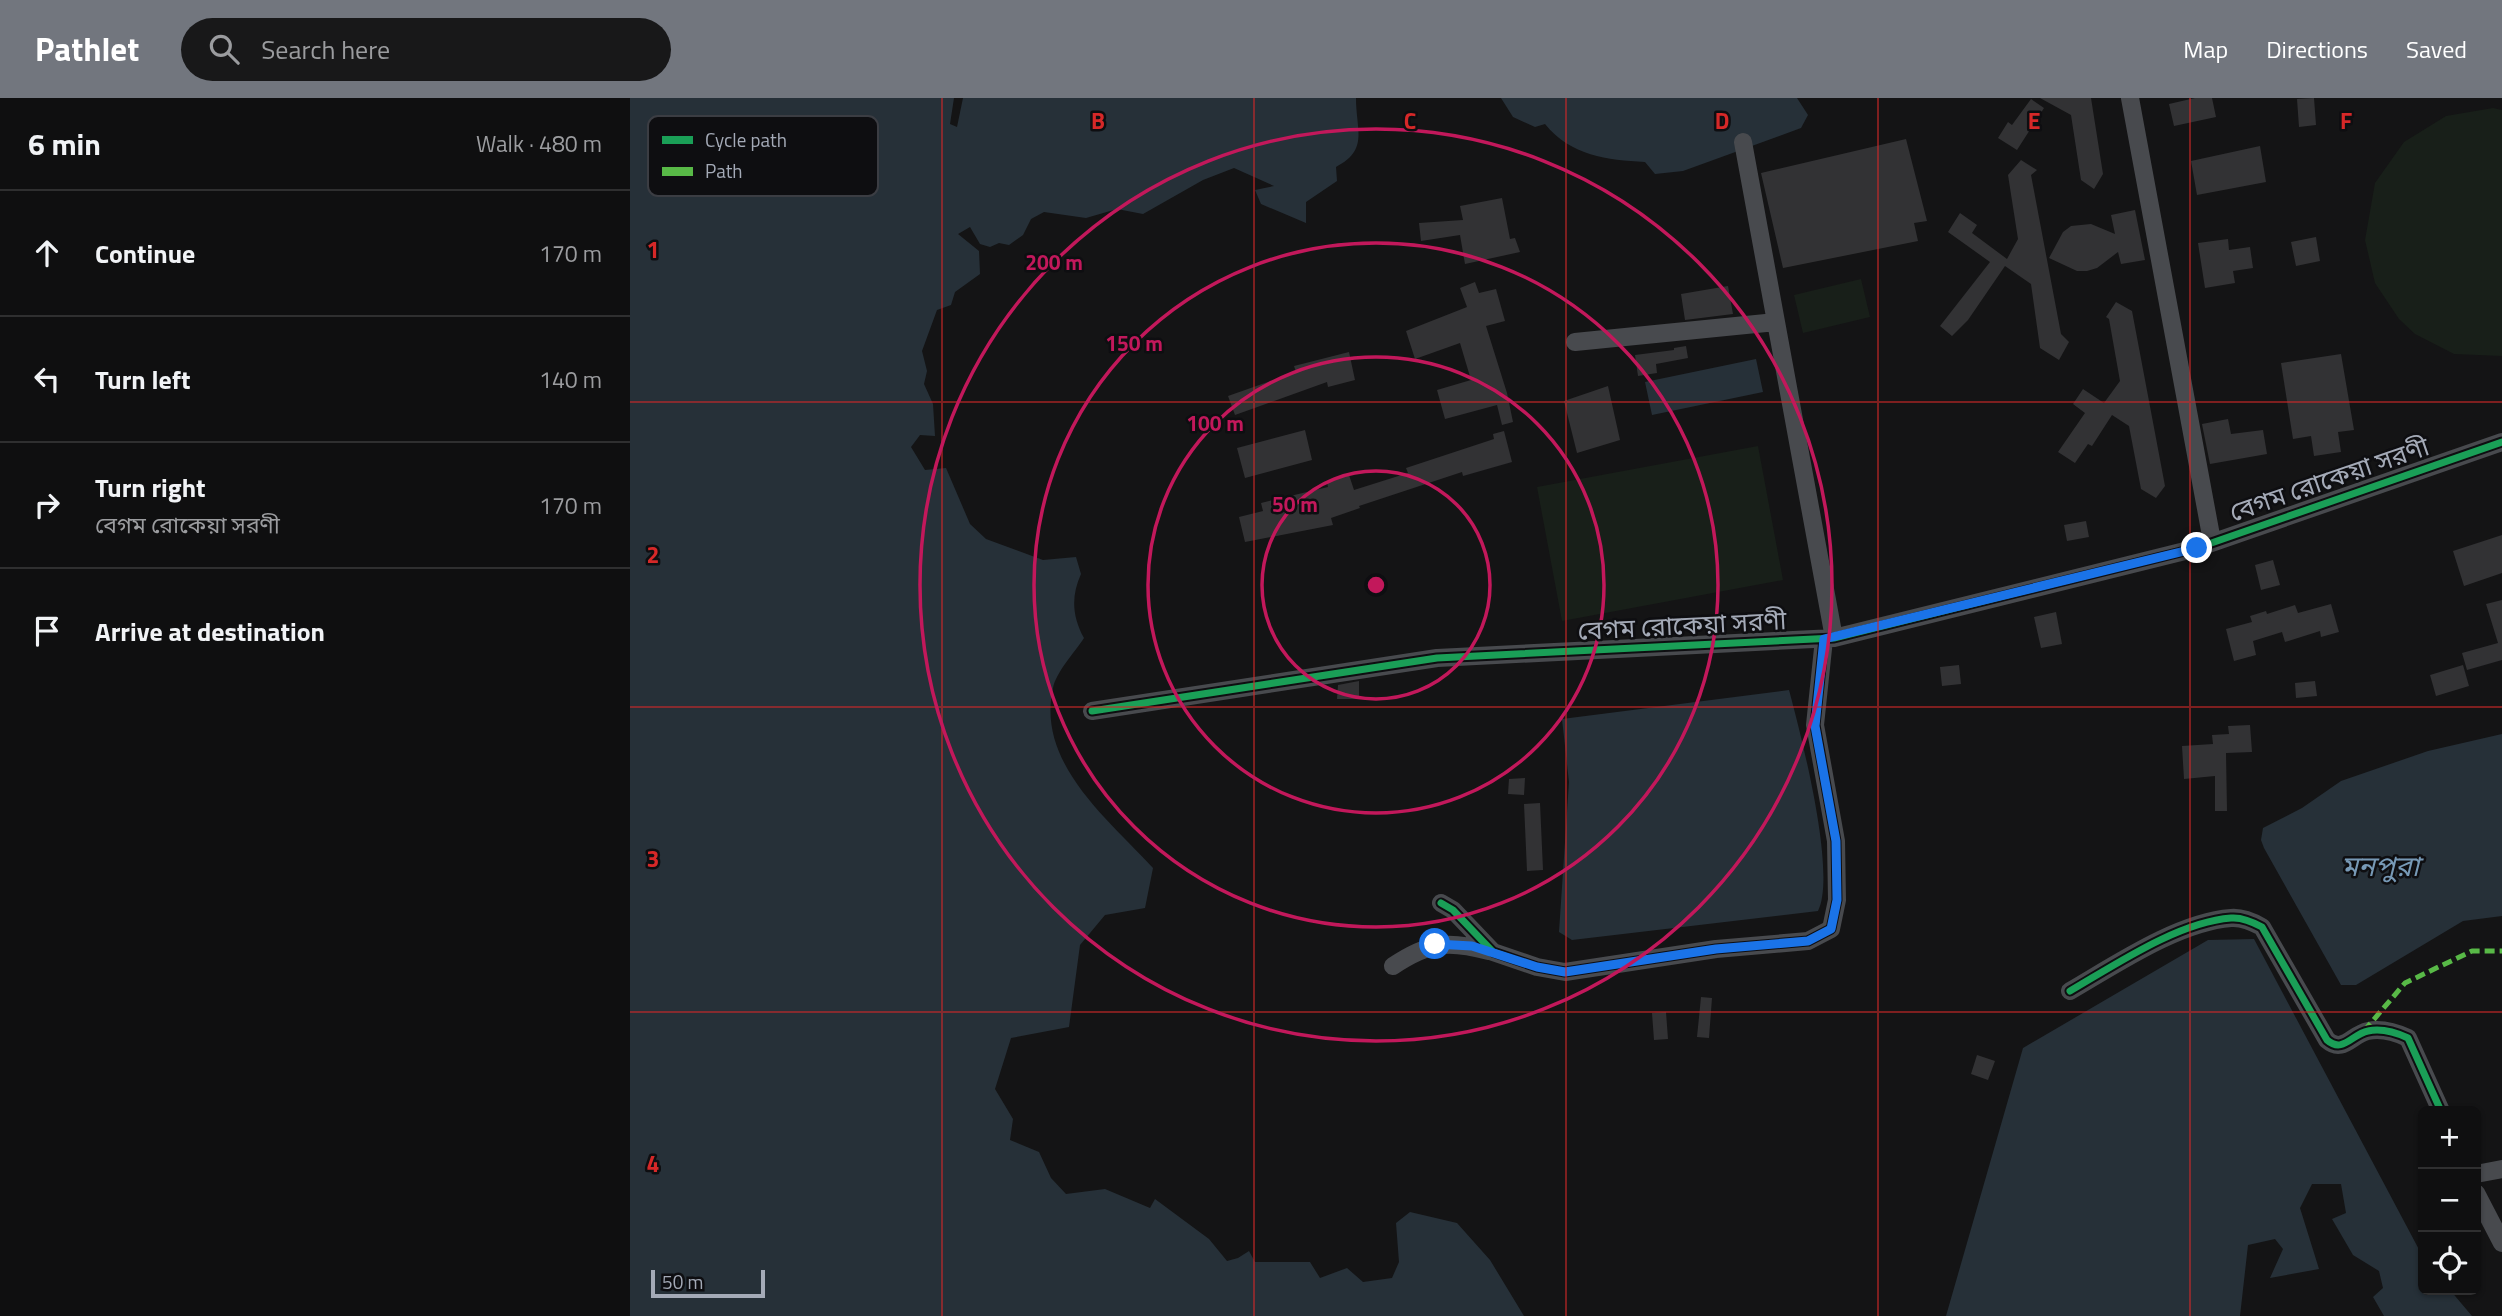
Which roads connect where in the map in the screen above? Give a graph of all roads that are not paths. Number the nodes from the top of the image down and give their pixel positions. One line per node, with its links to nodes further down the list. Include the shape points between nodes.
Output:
1 (2130, 98): 6 (street)
2 (1743, 142): 3 (street)
3 (1776, 322): 4 (street); 7 (street)
4 (1575, 342)
5 (2502, 442): 6 (street, বেগম রোকেয়া সরণী)
6 (2212, 541): 7 (street, বেগম রোকেয়া সরণী)
7 (1829, 638): 8 (street, বেগম রোকেয়া সরণী, via 1437,658); 10 (street, via 1815,726 1836,841 1837,900 1831,929 1808,941 1716,949 1565,972)
8 (1092, 711)
9 (1441, 903): 10 (street)
10 (1493, 952): 11 (street, via 1435,944)
11 (1393, 966)
12 (2070, 991): 13 (street, via 2132,955 2192,928 2233,918 2250,921 2262,927 2327,1040 2342,1046 2364,1031 2380,1030 2408,1038)
13 (2439, 1106)
14 (2502, 1169): 15 (street)
15 (2481, 1173)
16 (2481, 1203): 17 (street)
17 (2502, 1243)

